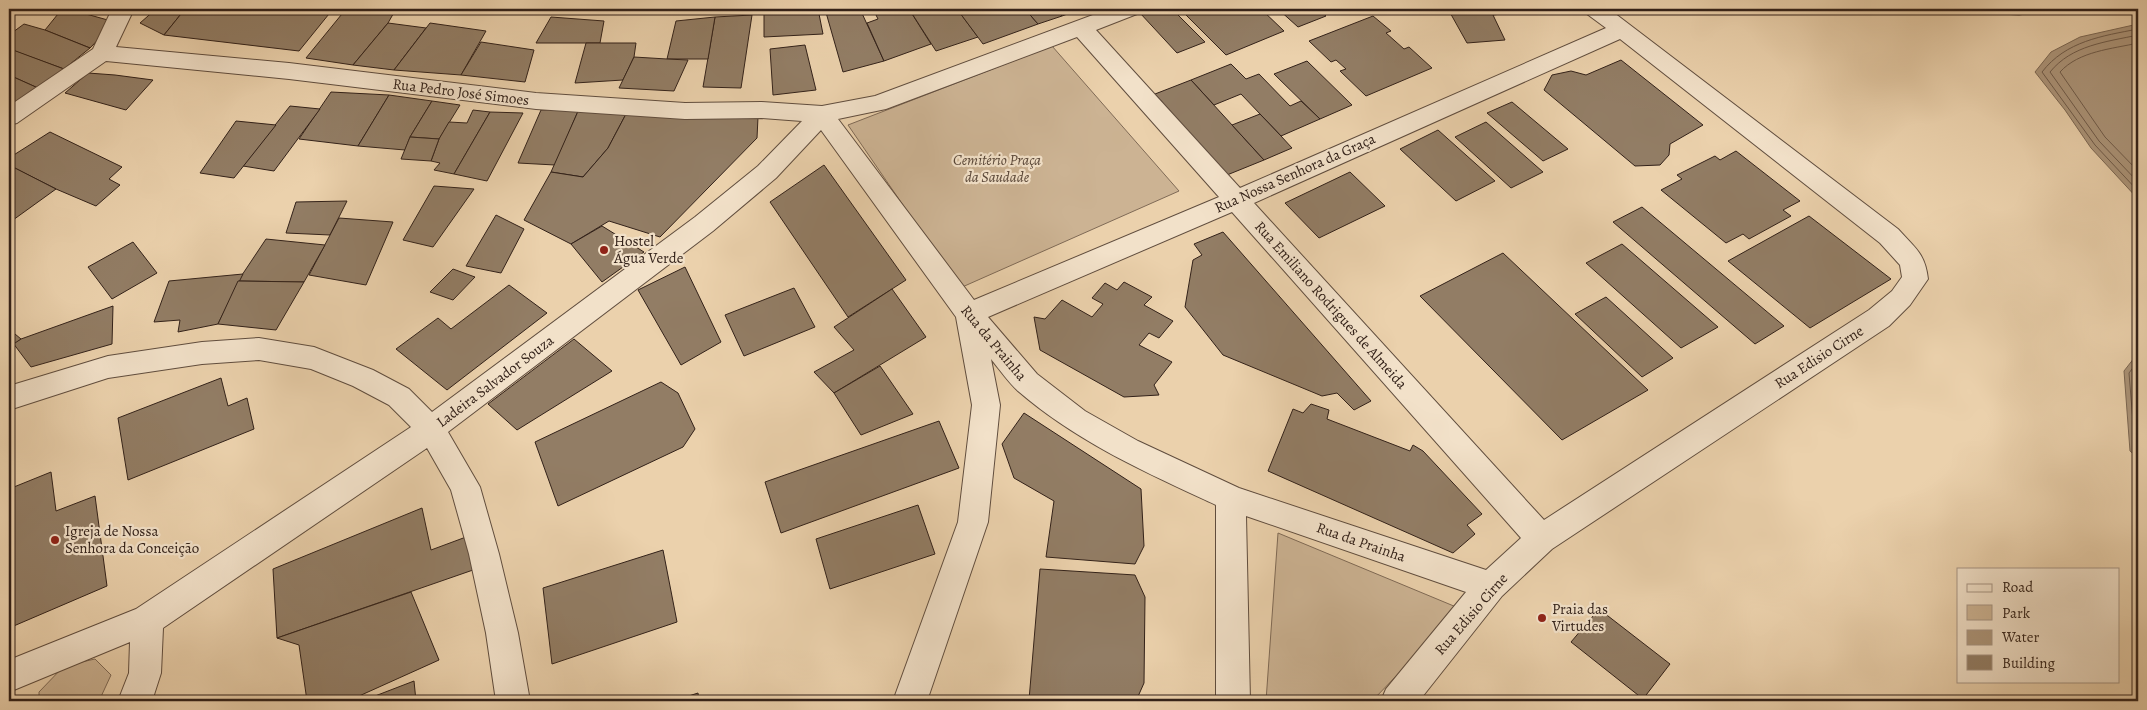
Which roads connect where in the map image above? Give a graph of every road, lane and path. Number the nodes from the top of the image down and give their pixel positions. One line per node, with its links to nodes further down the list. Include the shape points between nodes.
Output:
1 (123, 9): 6 (street)
2 (1129, 9): 4 (street, Rua Pedro José Simoes)
3 (1595, 9): 5 (street, Rua Edisio Cirne)
4 (1080, 27): 7 (street, Rua Pedro José Simoes, via 878,103); 9 (street, Rua Emiliano Rodrigues de Almeida)
5 (1621, 30): 9 (street, Rua Nossa Senhora da Graça); 14 (street, Rua Edisio Cirne, via 1889,236 1913,262 1915,279 1901,298 1879,318)
6 (102, 53): 7 (street, Rua Pedro José Simoes, via 289,71 536,101 685,111 762,110); 8 (street)
7 (822, 114): 10 (street, Rua da Prainha); 12 (street, Ladeira Salvador Souza, via 767,172 704,224)
8 (9, 117)
9 (1236, 200): 10 (street, Rua Nossa Senhora da Graça); 14 (street, Rua Emiliano Rodrigues de Almeida)
10 (969, 314): 13 (street, Rua da Prainha, via 1027,382 1075,419 1128,450); 20 (street, via 986,405 972,522)
11 (9, 398): 12 (street, via 108,367 202,353 258,349 314,358 364,378 399,397)
12 (431, 429): 16 (street, Ladeira Salvador Souza); 19 (street, via 465,487 502,633)
13 (1231, 498): 15 (street, Rua da Prainha); 21 (street)
14 (1541, 539): 15 (street, Rua Edisio Cirne)
15 (1491, 586): 22 (street, Rua Edisio Cirne)
16 (147, 620): 17 (street, Ladeira Salvador Souza); 18 (street, via 145,673)
17 (9, 676)
18 (134, 701)
19 (513, 701)
20 (910, 701)
21 (1233, 701)
22 (1398, 701)

